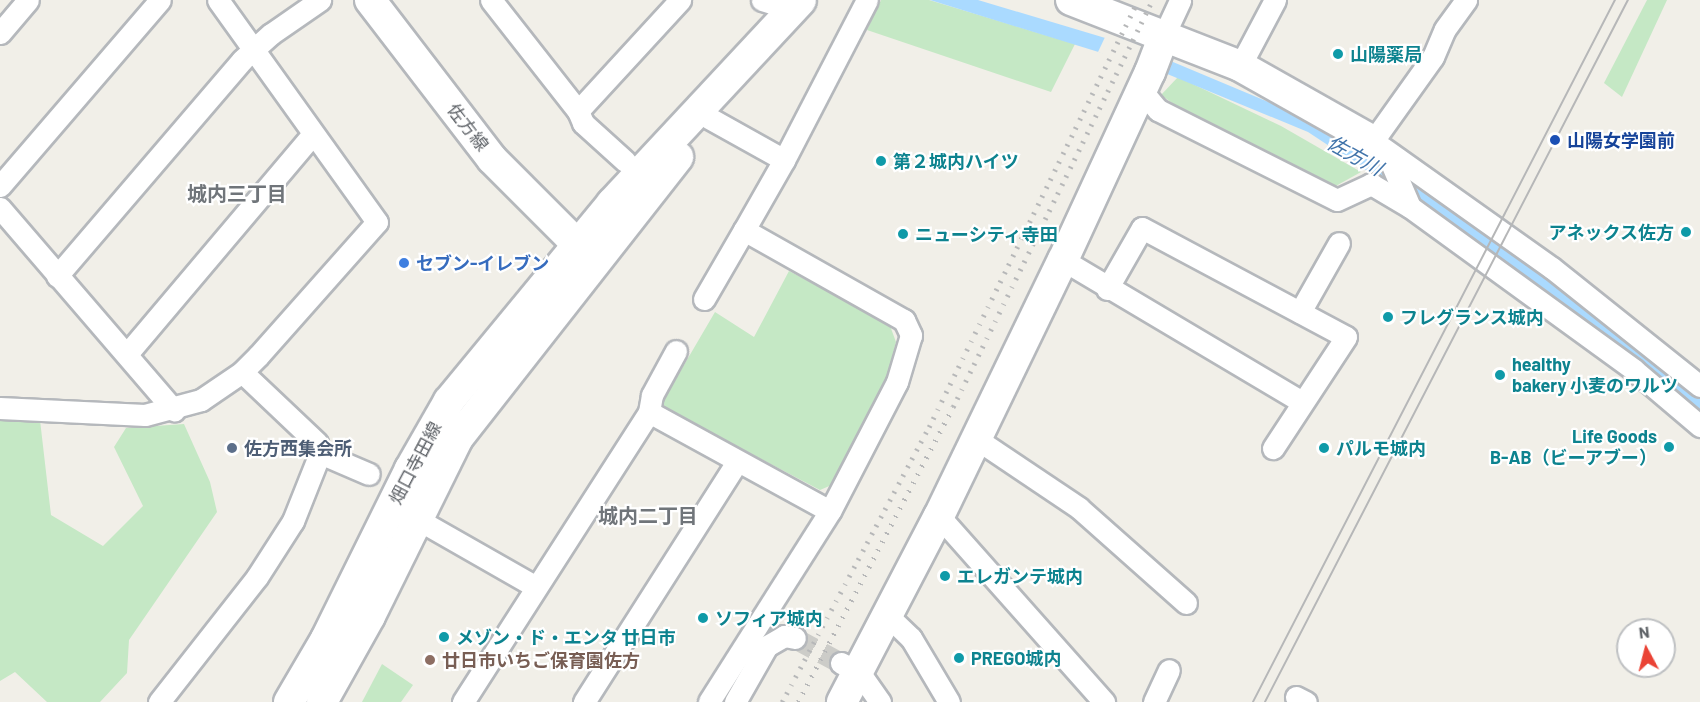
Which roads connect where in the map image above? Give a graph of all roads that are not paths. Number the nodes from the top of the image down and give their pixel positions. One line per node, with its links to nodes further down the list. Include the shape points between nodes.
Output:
1 (28, 0): 15 (street)
2 (160, 0): 25 (street)
3 (218, 0): 16 (street)
4 (320, 0): 16 (street)
5 (370, 0): 30 (street, 佐方線, via 486,151)
6 (491, 0): 19 (street)
7 (680, 0): 19 (street)
8 (762, 0): 14 (street)
9 (867, 0): 23 (street)
10 (1071, 0): 17 (street)
11 (1180, 0): 17 (street)
12 (1275, 0): 18 (street)
13 (1466, 0): 22 (street, via 1445,29 1433,57)
14 (799, 3): 20 (street); 30 (street)
15 (0, 33)
16 (254, 48): 21 (street); 32 (street)
17 (1153, 63): 18 (street); 26 (street, via 1158,110 1337,200 1371,184); 31 (street)
18 (1240, 66): 22 (street)
19 (578, 111): 24 (street, via 583,123)
20 (709, 118): 23 (street); 30 (street)
21 (313, 134): 37 (street); 39 (street, via 377,222)
22 (1373, 141): 26 (street, via 1393,169); 38 (street, via 1552,268)
23 (784, 160): 28 (street)
24 (625, 161)
25 (0, 186)
26 (1407, 203): 38 (street)
27 (0, 207): 32 (street)
28 (744, 230): 34 (street); 51 (street, via 904,320 911,335 897,382)
29 (1339, 243): 35 (street)
30 (586, 255): 53 (street, via 458,438); 61 (street, 畑口寺田線, via 473,370 428,434 336,621)
31 (1063, 260): 33 (street); 46 (street)
32 (57, 276): 37 (street)
33 (1107, 289): 35 (street, via 1142,228); 41 (street)
34 (705, 299)
35 (1300, 312): 41 (street, via 1346,337)
36 (676, 351): 44 (street, via 652,395)
37 (127, 354): 43 (street)
38 (1653, 367): 40 (street); 45 (street)
39 (242, 372): 43 (street, via 201,400); 48 (street, via 317,443)
40 (1700, 386)
41 (1302, 402): 47 (street)
42 (0, 408): 43 (street, via 146,415)
43 (174, 410)
44 (649, 412): 49 (street); 54 (street)
45 (1700, 426)
46 (975, 438): 52 (street); 55 (street, via 1079,508)
47 (1273, 448)
48 (320, 453): 50 (street); 60 (street, via 292,521 257,577)
49 (737, 462): 51 (street); 64 (street)
50 (369, 474)
51 (830, 511): 65 (street)
52 (939, 516): 56 (street); 70 (street)
53 (417, 519): 54 (street); 62 (street, via 361,634)
54 (536, 587): 63 (street)
55 (1186, 603)
56 (887, 615): 58 (street); 69 (street, via 911,638)
57 (795, 638): 66 (street, via 784,636 767,646)
58 (850, 667): 67 (street); 68 (street)
59 (1169, 670): 71 (street)
60 (159, 702)
61 (288, 702)
62 (322, 702)
63 (463, 702)
64 (584, 702)
65 (709, 702)
66 (735, 702)
67 (842, 702)
68 (880, 702)
69 (949, 702)
70 (1104, 702)
71 (1154, 702)

